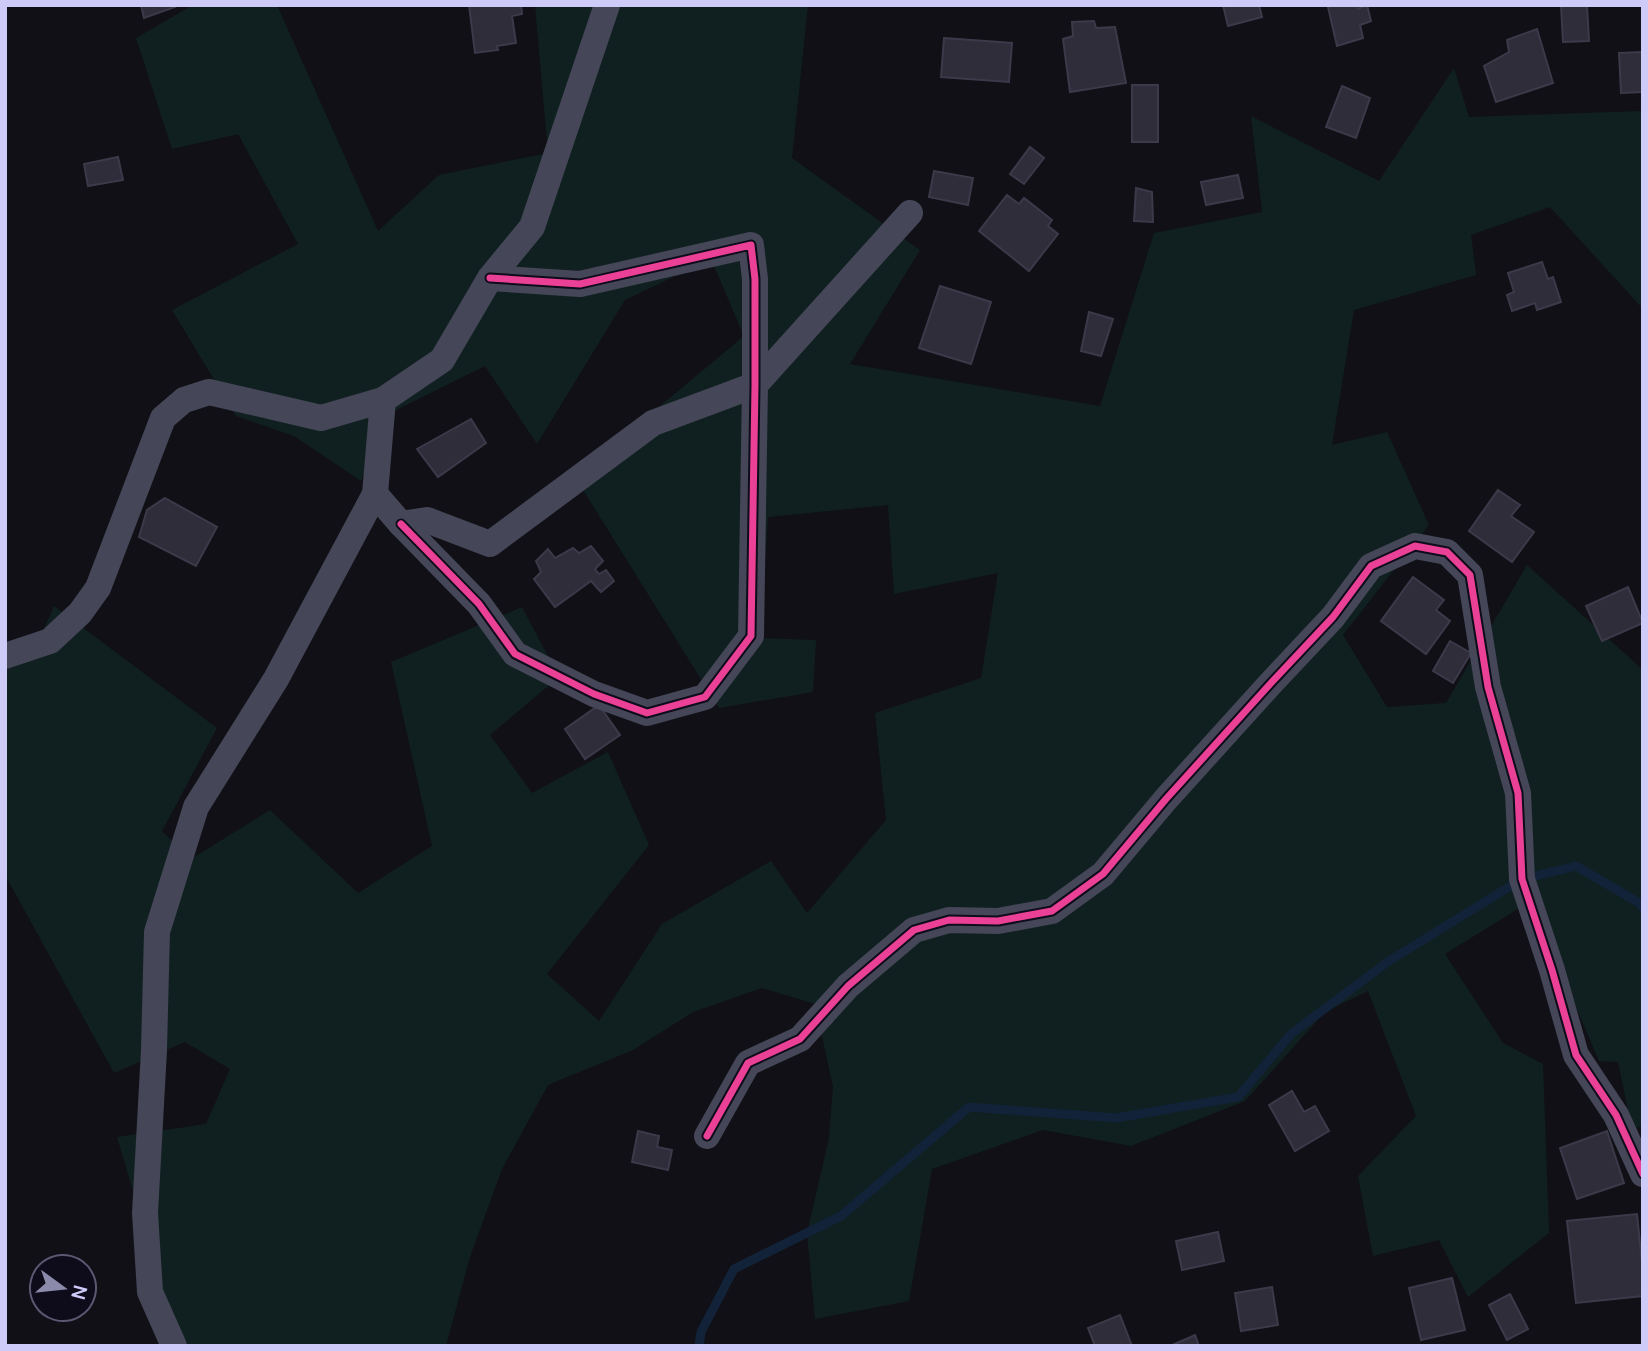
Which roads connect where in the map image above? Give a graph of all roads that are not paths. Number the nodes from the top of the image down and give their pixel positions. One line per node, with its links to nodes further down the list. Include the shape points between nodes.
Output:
1 (607, 5): 3 (street, via 531,227)
2 (910, 213): 4 (street)
3 (490, 278): 4 (street, via 580,284 751,245); 5 (street, via 442,360)
4 (755, 385): 7 (street, via 653,423 491,544 427,520); 7 (street, via 751,636 705,697 647,713 594,694 515,654 479,604)
5 (383, 400): 6 (street); 8 (street, via 321,418 209,392 184,400 163,418 97,588 80,613 50,641)
6 (375, 494): 7 (street); 11 (street, via 276,680 195,807 157,932 145,1213 150,1292)
7 (401, 524)
8 (5, 656)
9 (707, 1136): 10 (street, via 748,1063 800,1039 848,986 914,930 949,920 998,921 1052,911 1103,874 1333,617 1371,566 1415,547 1447,552 1470,575 1488,687 1518,793 1521,879 1576,1055 1616,1115)
10 (1643, 1174)
11 (174, 1346)

